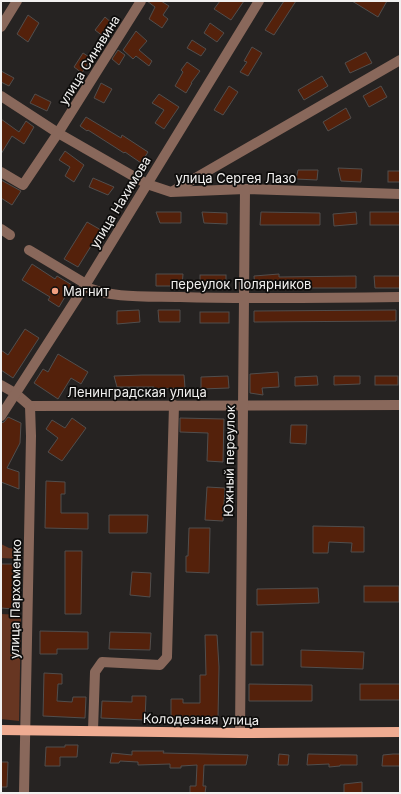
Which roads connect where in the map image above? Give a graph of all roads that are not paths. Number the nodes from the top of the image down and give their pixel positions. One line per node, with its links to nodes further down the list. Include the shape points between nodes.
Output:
1 (17, 1): 4 (street)
2 (141, 1): 7 (street, улица Синявина)
3 (259, 1): 9 (street, улица Нахимова)
4 (1, 27)
5 (400, 60): 11 (street)
6 (1, 96): 7 (street, улица Сергея Лазо)
7 (58, 133): 8 (street, улица Синявина, via 23,185); 9 (street, улица Сергея Лазо)
8 (1, 172)
9 (147, 184): 11 (street, улица Сергея Лазо); 16 (street, улица Нахимова)
10 (245, 189): 11 (street, улица Сергея Лазо); 12 (street, улица Сергея Лазо); 18 (street, Южный переулок)
11 (171, 192)
12 (400, 194)
13 (1, 229): 14 (street)
14 (10, 235)
15 (29, 250): 16 (street, переулок Полярников)
16 (85, 285): 18 (street, переулок Полярников, via 100,293 115,295); 20 (street, улица Нахимова)
17 (400, 297): 18 (street, переулок Полярников)
18 (244, 298): 22 (street, Южный переулок)
19 (1, 385): 20 (street)
20 (14, 393): 24 (street); 25 (street, улица Нахимова)
21 (174, 405): 22 (street, Ленинградская улица); 24 (street, Ленинградская улица); 28 (street, via 168,657 160,664 102,662 95,672)
22 (243, 405): 23 (street, Ленинградская улица); 30 (street, Южный переулок)
23 (400, 405)
24 (30, 406): 27 (street, улица Пархоменко)
25 (1, 416)
26 (1, 730): 27 (main road, Колодезная улица)
27 (26, 730): 28 (main road, Колодезная улица); 31 (street, улица Пархоменко)
28 (93, 730): 30 (main road, Колодезная улица)
29 (400, 732): 30 (main road, Колодезная улица)
30 (240, 733)
31 (24, 793)

